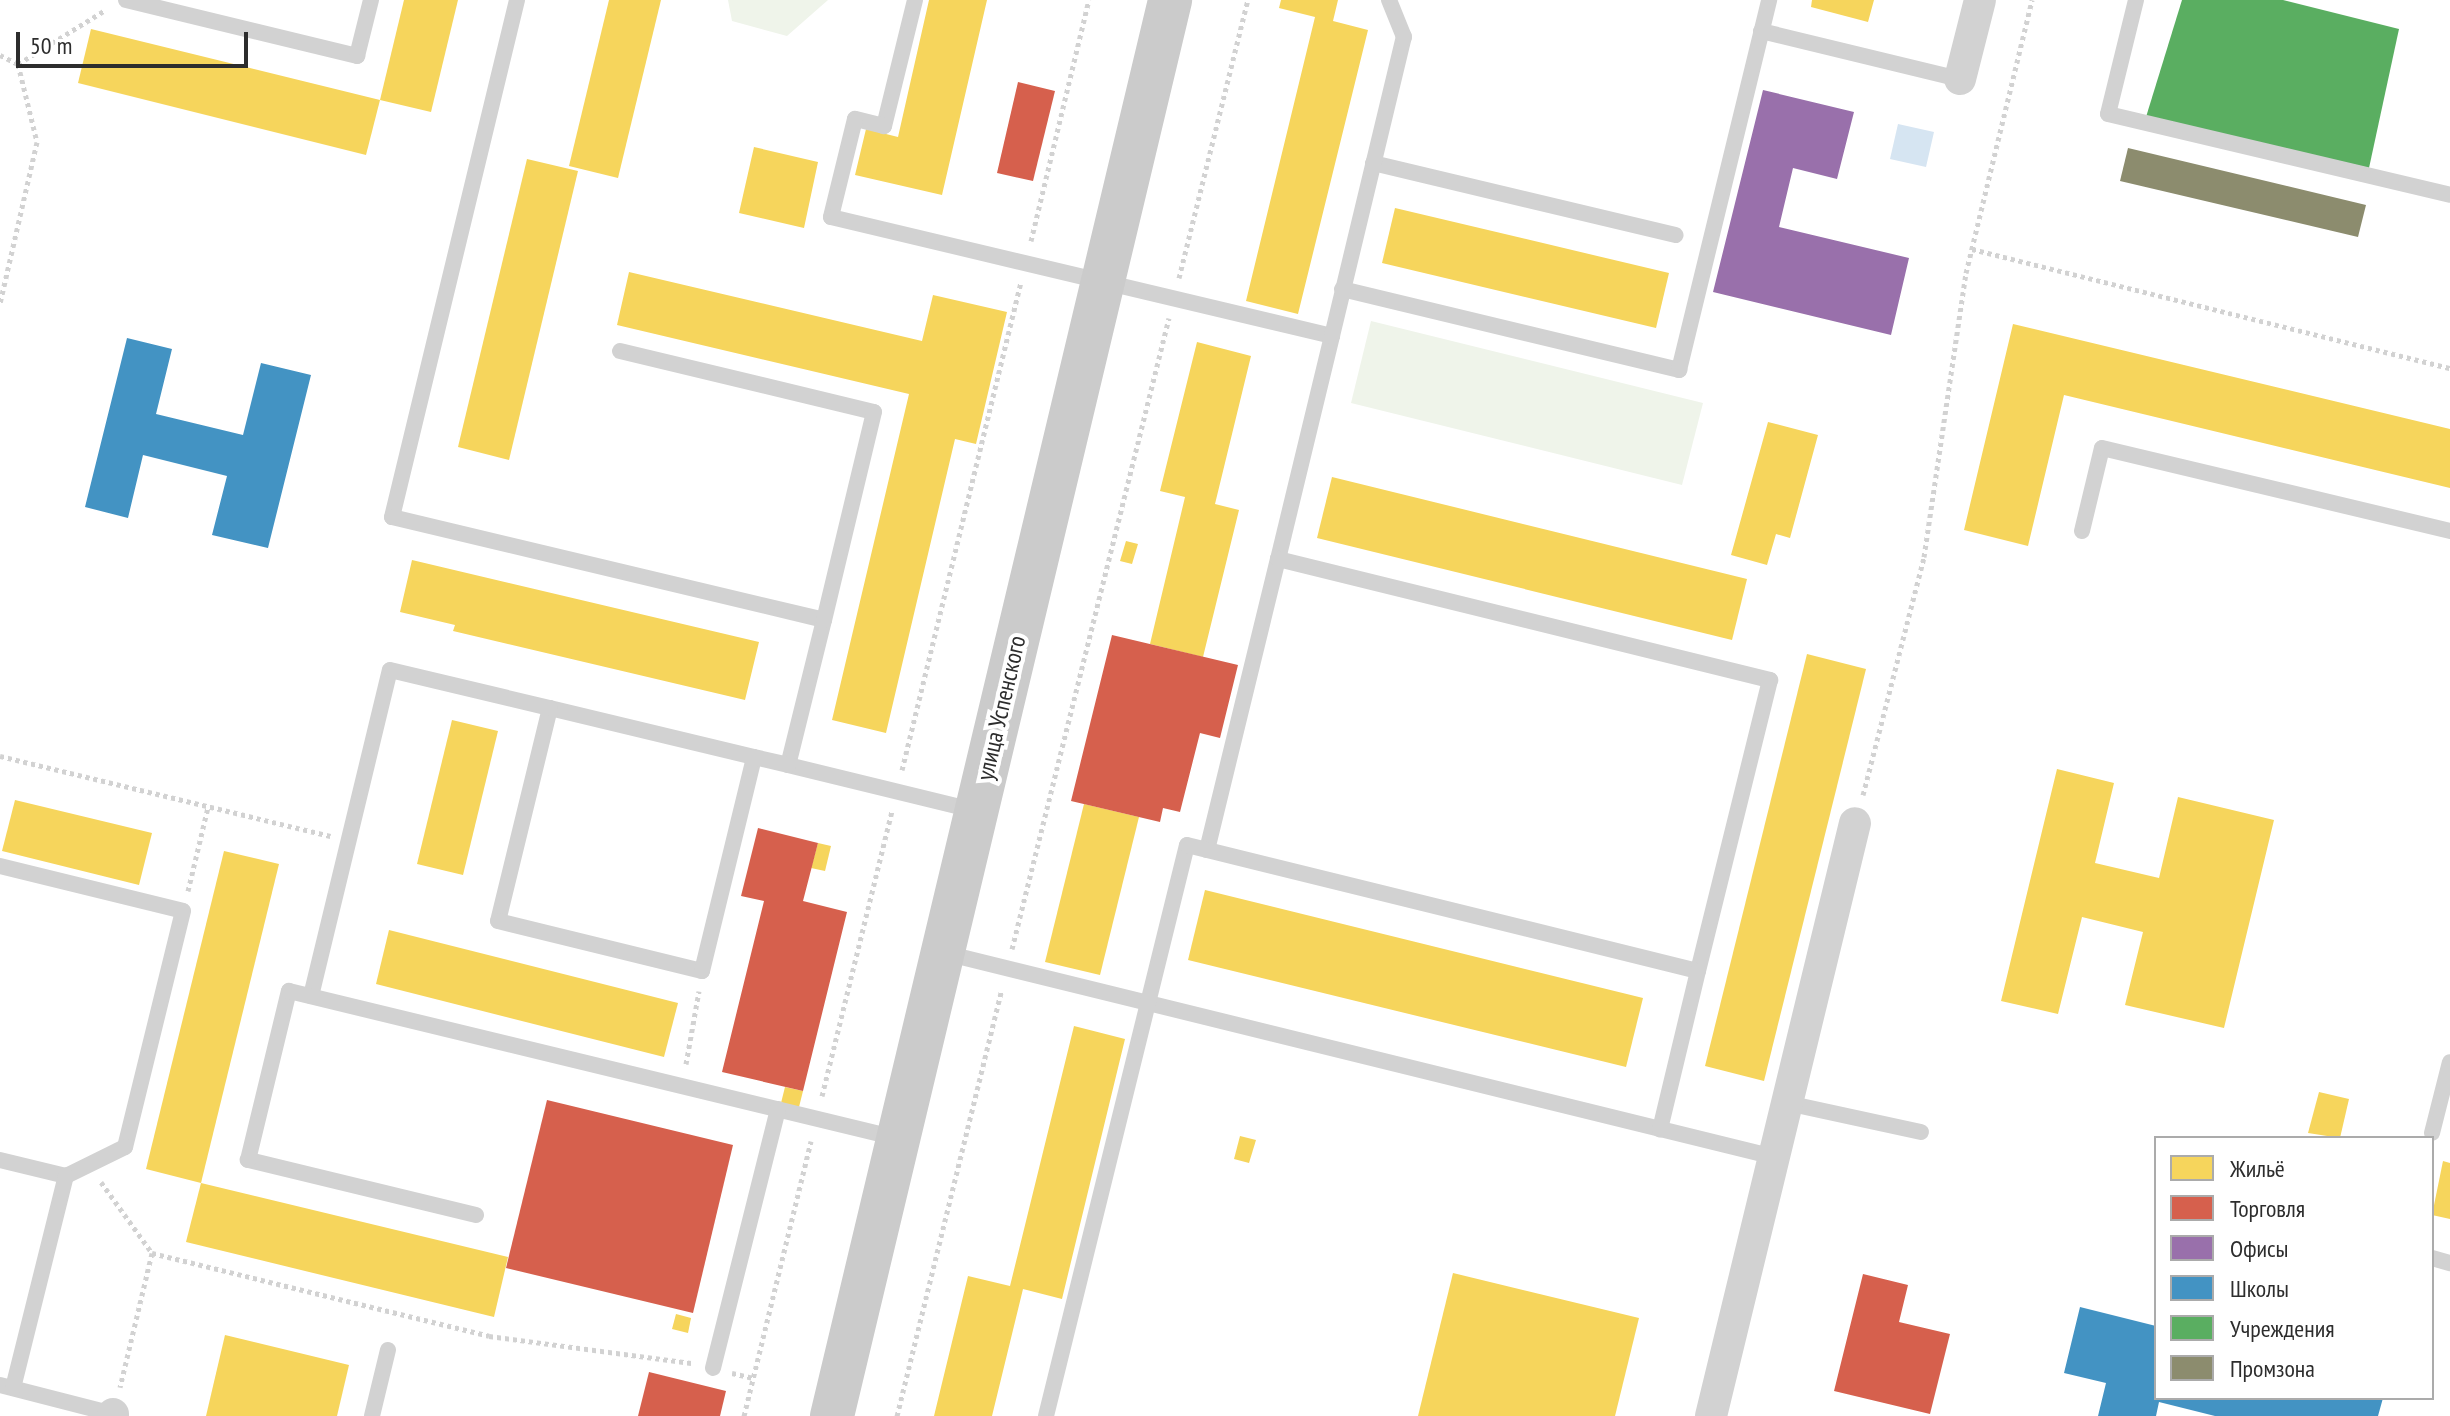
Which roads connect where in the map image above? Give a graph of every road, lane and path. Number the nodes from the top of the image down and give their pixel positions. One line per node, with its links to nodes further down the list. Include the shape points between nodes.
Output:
1 (126, 0): 2 (lane, via 357,56)
2 (371, 0)
3 (517, 0): 33 (lane, via 392,517)
4 (915, 0): 22 (lane, via 884,126 855,119 831,217)
5 (1089, 0): 22 (path)
6 (1170, 0): 23 (street, улица Успенского)
7 (1248, 0): 25 (path)
8 (1389, 0): 18 (lane, via 1404,37)
9 (1769, 0): 14 (lane)
10 (1980, 0): 17 (street)
11 (2032, 0): 21 (path)
12 (2136, 0): 19 (lane, via 2108,114)
13 (108, 8): 16 (path)
14 (1761, 31): 17 (lane); 24 (lane, via 1679,370)
15 (0, 55): 16 (path)
16 (18, 64): 26 (path, via 37,142)
17 (1960, 79)
18 (1373, 163): 20 (lane); 24 (lane)
19 (2450, 195)
20 (1676, 235)
21 (1972, 249): 29 (path); 41 (path, via 1924,557)
22 (1025, 263): 23 (lane); 38 (path)
23 (1102, 281): 25 (lane); 40 (street, улица Успенского)
24 (1342, 289): 27 (lane)
25 (1174, 299): 27 (lane); 47 (path)
26 (0, 304)
27 (1332, 336): 32 (lane)
28 (620, 351): 33 (lane, via 874,412)
29 (2450, 368)
30 (2082, 531): 31 (lane, via 2102,448)
31 (2450, 531)
32 (1278, 559): 43 (lane); 49 (lane, via 1770,680)
33 (824, 620): 37 (lane)
34 (550, 708): 36 (lane); 42 (lane, via 390,670); 48 (lane, via 498,921)
35 (0, 756): 39 (path)
36 (754, 757): 37 (lane); 48 (lane)
37 (788, 765): 38 (lane)
38 (896, 791): 40 (lane); 56 (path)
39 (208, 807): 42 (path); 45 (path)
40 (976, 810): 46 (street, улица Успенского)
41 (1855, 823): 54 (street)
42 (349, 840): 50 (lane)
43 (1207, 850): 49 (lane); 51 (lane, via 1187,845)
44 (0, 866): 45 (lane)
45 (183, 911): 64 (lane, via 125,1147)
46 (942, 952): 47 (lane); 61 (street, улица Успенского)
47 (1008, 969): 51 (lane); 76 (path)
48 (702, 971): 53 (path)
49 (1698, 971): 57 (lane)
50 (311, 996): 53 (lane); 66 (lane, via 289,991 248,1160)
51 (1148, 1003): 57 (lane); 77 (lane)
52 (2450, 1062): 59 (lane)
53 (682, 1086): 55 (lane)
54 (1787, 1103): 58 (lane); 62 (street)
55 (778, 1109): 56 (lane); 69 (lane)
56 (817, 1119): 61 (lane); 70 (path)
57 (1660, 1129): 62 (lane)
58 (1921, 1132)
59 (2432, 1135): 60 (lane)
60 (2450, 1137)
61 (898, 1139): 75 (street, улица Успенского)
62 (1774, 1157): 78 (street)
63 (0, 1160): 65 (lane)
64 (88, 1165): 65 (lane); 67 (path)
65 (66, 1176): 71 (lane)
66 (476, 1215)
67 (152, 1253): 69 (path, via 489,1336); 72 (path)
68 (388, 1350): 73 (lane)
69 (713, 1368): 70 (path)
70 (753, 1378): 74 (path)
71 (7, 1386): 72 (lane)
72 (113, 1415)
73 (372, 1416)
74 (744, 1416)
75 (832, 1416)
76 (897, 1416)
77 (1046, 1416)
78 (1711, 1416)

